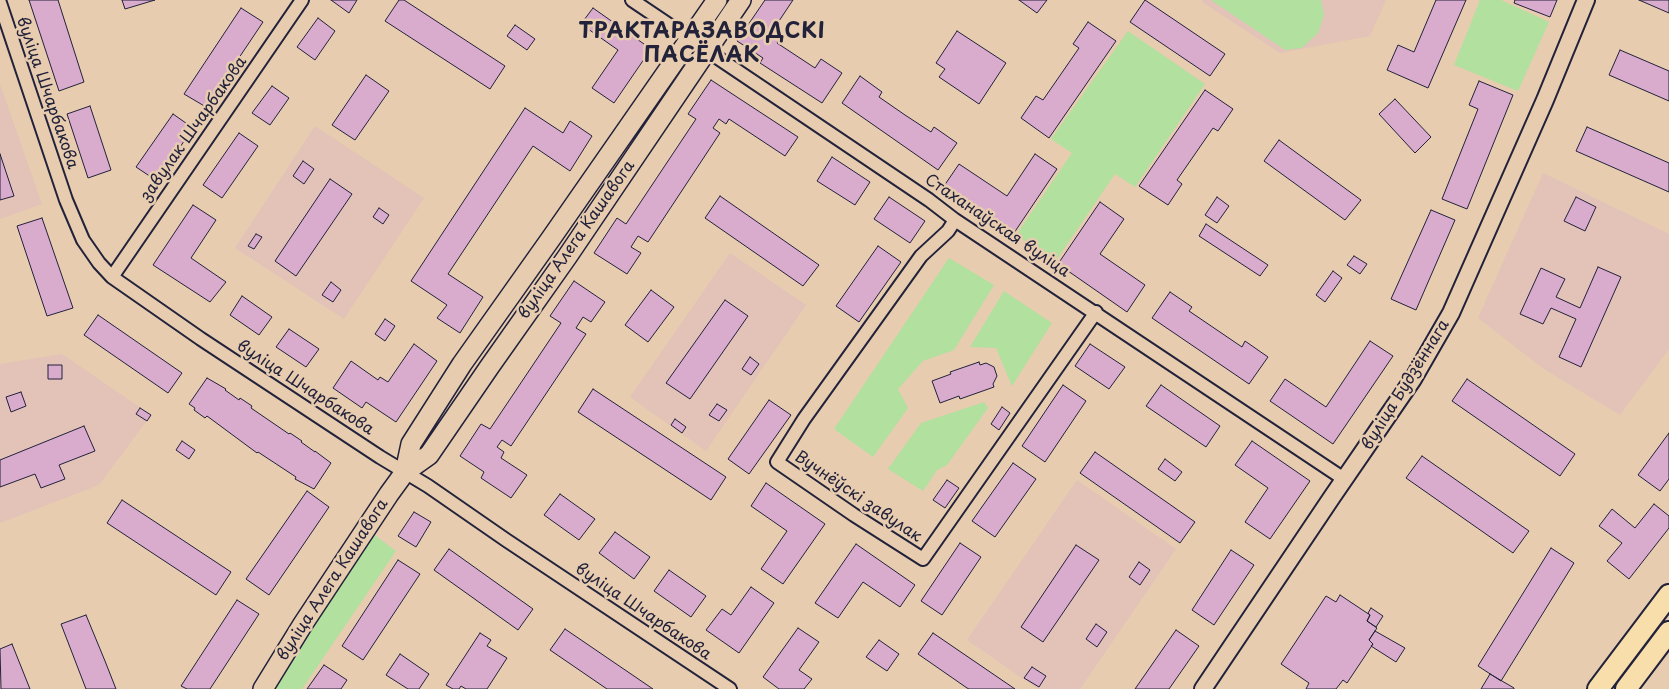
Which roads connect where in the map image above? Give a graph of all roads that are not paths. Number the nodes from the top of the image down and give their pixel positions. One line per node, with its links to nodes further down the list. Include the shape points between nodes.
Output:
1 (302, 0): 10 (street, завулак Шчарбакова)
2 (632, 0): 7 (street, Стаханаўская вуліца)
3 (717, 0): 7 (main road, вуліца Алега Кашавога)
4 (741, 0): 8 (main road, вуліца Алега Кашавога)
5 (1586, 0): 13 (street, вуліца Будзённага, via 1451,313 1413,379)
6 (0, 3): 10 (street, вуліца Шчарбакова, via 83,240)
7 (690, 40): 8 (street, Стаханаўская вуліца); 12 (main road, вуліца Алега Кашавога, via 462,364 411,444)
8 (707, 50): 9 (street, Стаханаўская вуліца); 12 (main road, вуліца Алега Кашавога, via 429,456)
9 (955, 220): 11 (street, Стаханаўская вуліца); 11 (street, Вучнёўскі завулак, via 921,256 776,462 854,515 923,559)
10 (112, 277): 12 (street, вуліца Шчарбакова)
11 (1096, 312): 13 (street, Стаханаўская вуліца)
12 (404, 472): 16 (main road, вуліца Алега Кашавога); 17 (street, вуліца Шчарбакова)
13 (1344, 479): 18 (street, вуліца Будзённага)
14 (1669, 595): 19 (main road)
15 (1669, 632): 20 (main road)
16 (263, 689)
17 (730, 689)
18 (1203, 689)
19 (1598, 689)
20 (1626, 689)

